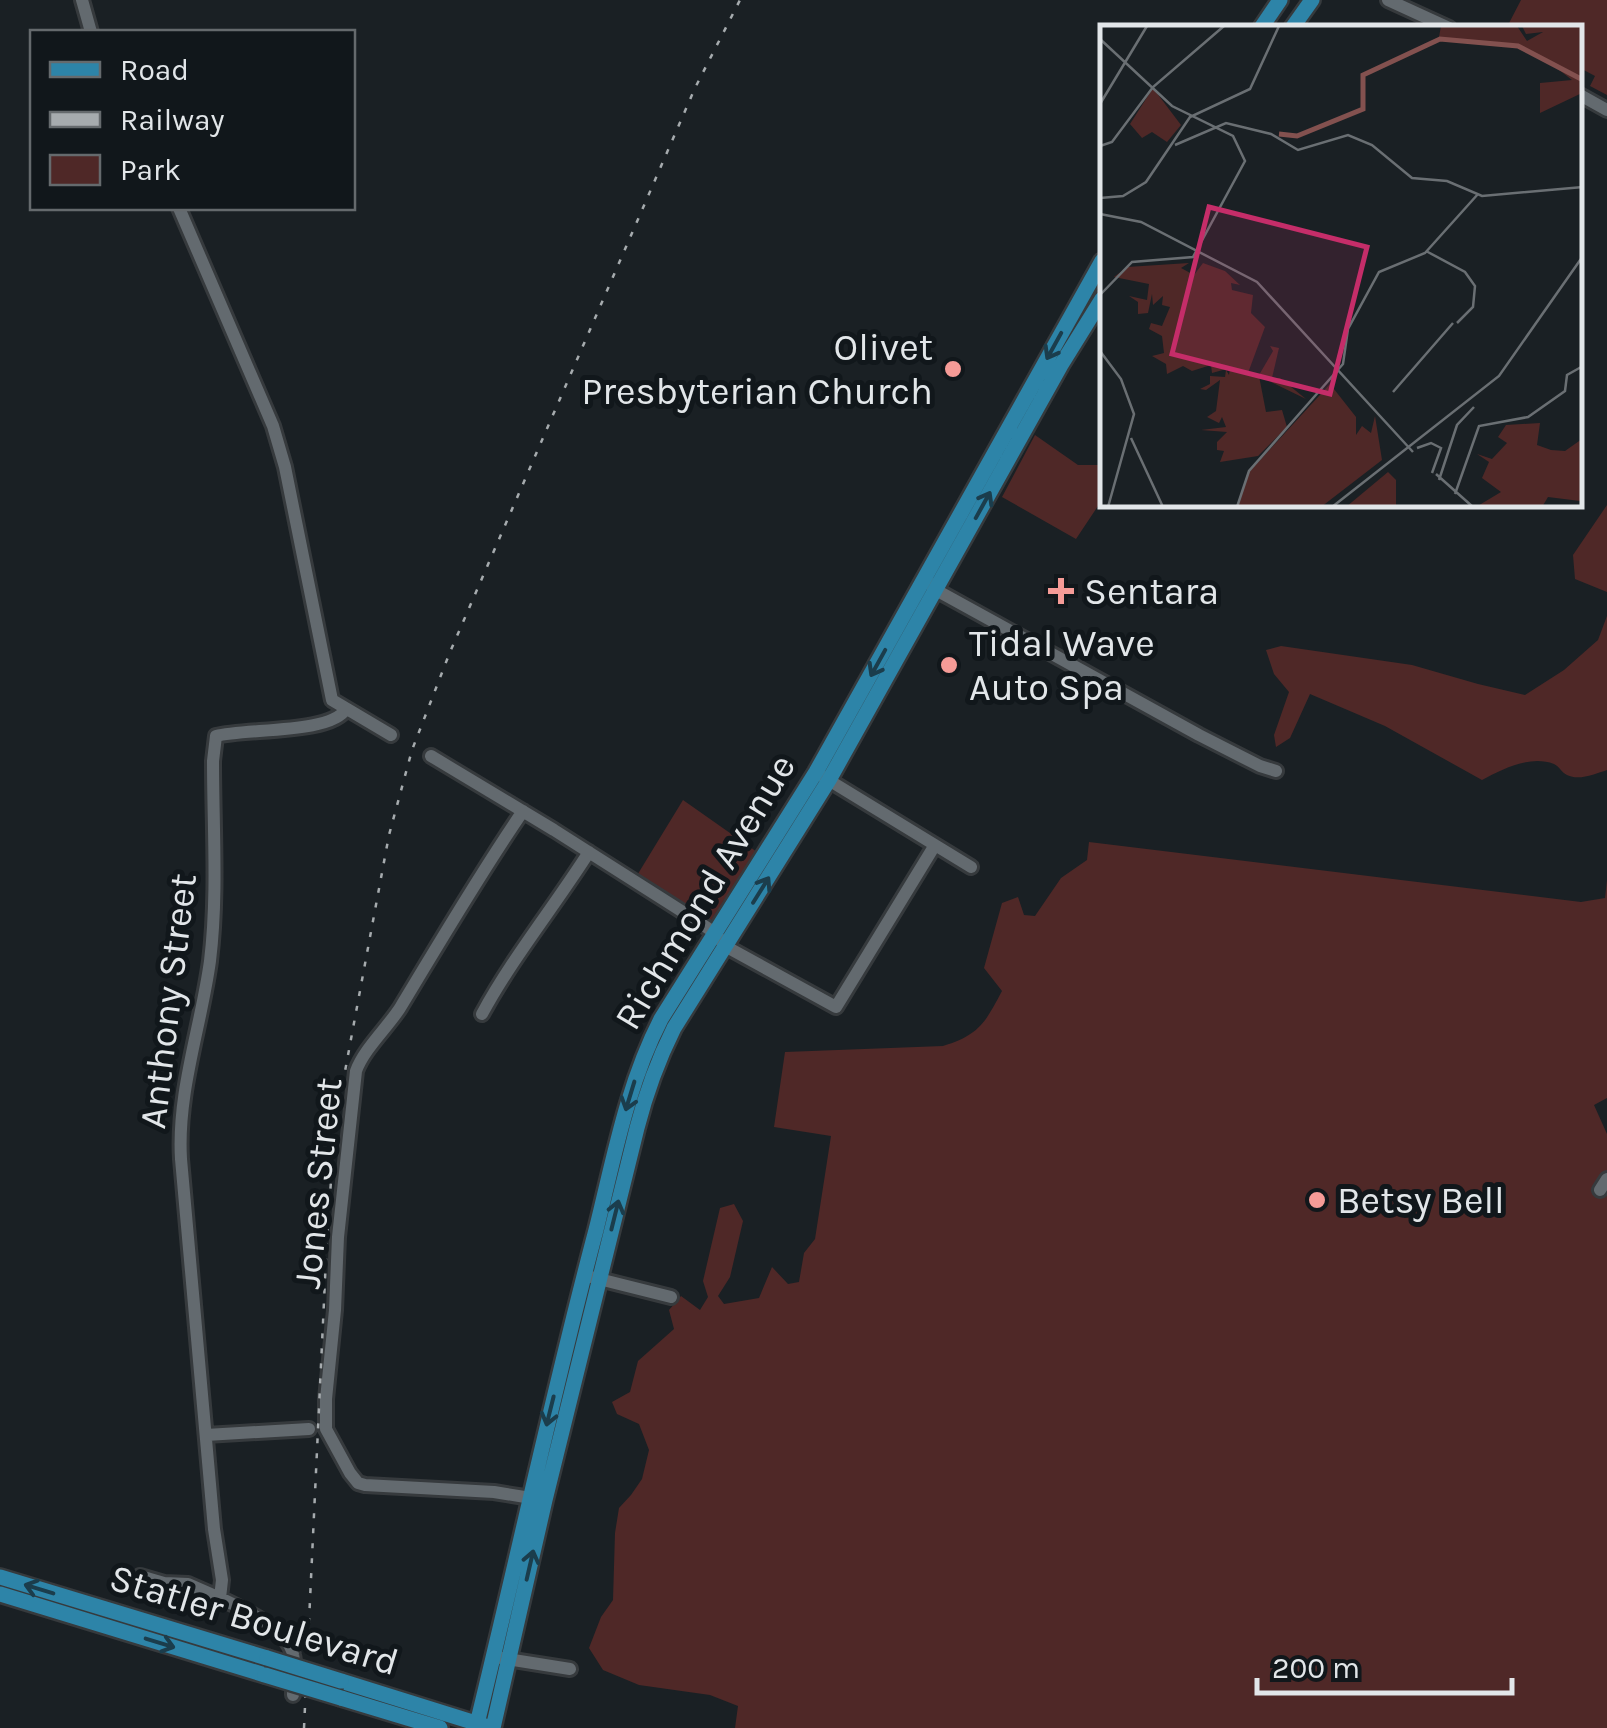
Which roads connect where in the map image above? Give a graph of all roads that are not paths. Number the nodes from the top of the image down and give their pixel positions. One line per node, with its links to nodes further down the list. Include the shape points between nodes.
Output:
1 (82, 0): 8 (street)
2 (1280, 0): 5 (main road)
3 (1312, 0): 6 (main road)
4 (1388, 0): 7 (street)
5 (1263, 25)
6 (1294, 25)
7 (1442, 25)
8 (91, 30)
9 (1582, 96): 10 (street)
10 (1607, 110)
11 (181, 210): 15 (street, via 273,426 332,700)
12 (1100, 265): 14 (main road, Richmond Avenue, one-way to 14)
13 (1100, 302): 14 (main road, Richmond Avenue, one-way to 13)
14 (930, 584): 18 (street); 19 (main road, Richmond Avenue)
15 (346, 709): 16 (street); 29 (street, Anthony Street, via 324,724 216,736 210,963 180,1130)
16 (391, 734)
17 (432, 756): 20 (street)
18 (1276, 771)
19 (822, 776): 21 (street); 24 (main road, Richmond Avenue)
20 (524, 811): 22 (street); 30 (street, Jones Street, via 358,1067 326,1429 345,1466 370,1486)
21 (935, 844): 23 (street); 24 (street, via 836,1007)
22 (589, 852): 24 (street); 25 (street)
23 (971, 868)
24 (720, 939): 26 (main road, Richmond Avenue, via 654,1072)
25 (482, 1014)
26 (591, 1277): 27 (street); 30 (main road, Richmond Avenue)
27 (671, 1297)
28 (309, 1429): 29 (street)
29 (206, 1434): 34 (street, Anthony Street)
30 (537, 1499): 35 (main road, Richmond Avenue)
31 (0, 1576): 36 (main road, Statler Boulevard, one-way to 31)
32 (140, 1576): 34 (street, via 188,1584)
33 (0, 1594): 36 (main road, Statler Boulevard, one-way to 36)
34 (220, 1598): 38 (street, via 287,1640 294,1659)
35 (502, 1658): 37 (street); 39 (main road, Richmond Avenue)
36 (266, 1667): 39 (main road, Statler Boulevard, bridge, via 341,1681); 40 (main road, Statler Boulevard, bridge)
37 (570, 1669)
38 (292, 1695)
39 (484, 1727)
40 (440, 1728)

